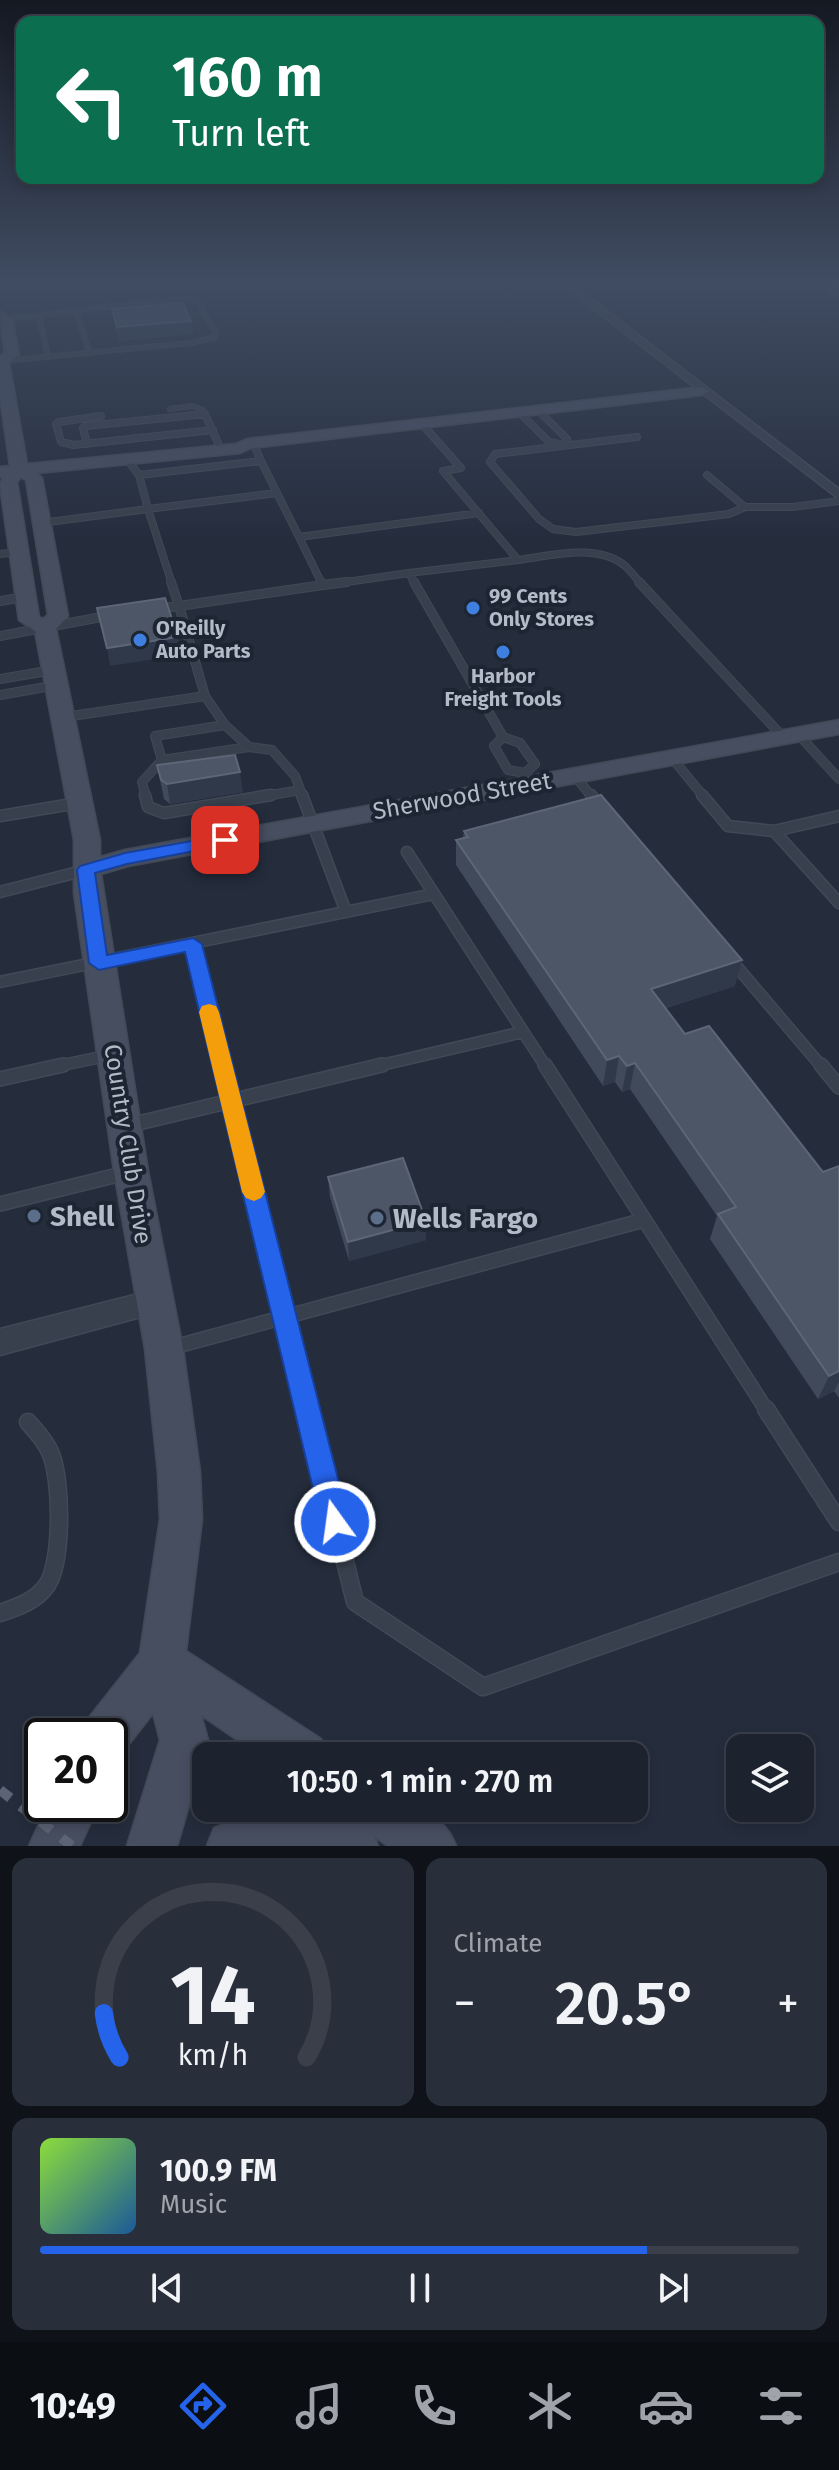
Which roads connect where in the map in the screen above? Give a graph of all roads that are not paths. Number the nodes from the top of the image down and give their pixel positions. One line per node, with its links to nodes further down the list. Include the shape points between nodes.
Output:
1 (673, 368): 3 (street)
2 (2, 380): 5 (street)
3 (702, 391): 6 (street); 23 (street)
4 (170, 409): 8 (lane, via 200,407)
5 (5, 410): 19 (street)
6 (538, 410): 7 (street); 15 (lane, via 567,439)
7 (519, 412): 10 (street); 15 (lane, via 548,441)
8 (205, 414): 11 (lane); 14 (lane, via 86,426)
9 (101, 416): 14 (lane, via 56,424 61,442)
10 (422, 424): 13 (street); 26 (lane, via 461,468 443,471)
11 (216, 436): 13 (street); 14 (lane); 16 (street); 17 (street, via 217,447)
12 (637, 437): 15 (lane)
13 (250, 443): 17 (street); 18 (lane)
14 (87, 444)
15 (565, 445): 24 (lane, via 495,454 490,462 553,529 576,532 729,514)
16 (130, 457): 17 (street); 19 (street); 20 (lane)
17 (157, 458)
18 (261, 461): 20 (lane); 22 (lane)
19 (10, 470): 27 (street, Country Club Drive, via 34,478); 29 (street, Country Club Drive)
20 (139, 475): 25 (lane)
21 (707, 475): 24 (lane)
22 (277, 493): 25 (lane); 28 (lane)
23 (839, 498): 24 (lane, via 793,507)
24 (745, 507)
25 (148, 509): 27 (lane); 35 (lane)
26 (479, 513): 28 (lane); 30 (lane)
27 (41, 523): 38 (street, Country Club Drive, via 58,616)
28 (299, 537): 32 (lane)
29 (9, 553): 33 (street, Country Club Drive)
30 (518, 560): 31 (lane); 47 (lane, via 583,553 607,555 623,564)
31 (409, 573): 32 (lane); 48 (lane)
32 (323, 585): 35 (lane)
33 (25, 597): 34 (lane); 38 (street, Country Club Drive, via 29,620)
34 (0, 601)
35 (179, 606): 36 (lane); 43 (lane)
36 (149, 610)
37 (118, 614): 38 (lane)
38 (45, 628): 39 (lane); 40 (street, Country Club Drive)
39 (0, 636)
40 (56, 678): 41 (lane); 42 (lane); 44 (street, Country Club Drive)
41 (0, 679)
42 (0, 695)
43 (205, 696): 44 (lane); 45 (lane)
44 (65, 717): 56 (street, Country Club Drive)
45 (225, 725): 49 (lane); 51 (lane, via 155,736)
46 (839, 727): 47 (street, Sherwood Street)
47 (791, 736): 50 (street, Sherwood Street); 54 (lane)
48 (503, 737): 53 (lane, via 520,743 535,764); 53 (lane, via 494,746 508,770)
49 (249, 747): 51 (lane); 55 (lane, via 272,750)
50 (672, 758): 52 (street, Sherwood Street); 61 (lane, via 728,826)
51 (162, 760): 55 (lane, via 142,782 148,807 164,813)
52 (574, 775): 53 (street, Sherwood Street); 59 (lane)
53 (528, 778): 60 (street, Sherwood Street)
54 (839, 779)
55 (300, 790): 60 (lane)
56 (80, 802): 57 (lane); 63 (street, Country Club Drive)
57 (0, 816)
58 (839, 816): 61 (lane)
59 (612, 820)
60 (311, 824): 63 (street, Sherwood Street); 67 (lane)
61 (774, 831): 66 (lane)
62 (407, 852): 65 (lane)
63 (86, 870): 64 (lane); 70 (street, Country Club Drive)
64 (0, 892)
65 (434, 894): 67 (lane); 72 (lane)
66 (839, 903)
67 (346, 912): 68 (lane)
68 (193, 944): 70 (lane); 76 (lane)
69 (726, 954): 75 (lane)
70 (99, 963): 71 (lane); 73 (street, Country Club Drive)
71 (0, 982)
72 (523, 1032): 76 (lane); 80 (lane)
73 (113, 1055): 74 (lane); 77 (street, Country Club Drive)
74 (0, 1079)
75 (839, 1087)
76 (231, 1101): 77 (lane); 82 (lane)
77 (125, 1126): 78 (street, Country Club Drive)
78 (131, 1171): 79 (lane); 81 (street, Country Club Drive)
79 (0, 1204)
80 (644, 1220): 82 (lane); 86 (lane)
81 (154, 1302): 83 (street); 84 (street, Country Club Drive)
82 (285, 1317): 84 (lane); 87 (lane, via 355,1602 483,1687)
83 (0, 1342)
84 (164, 1349): 89 (street, Country Club Drive, via 181,1519)
85 (28, 1422): 88 (lane, via 49,1448 54,1466 58,1559 35,1599)
86 (839, 1522)
87 (839, 1562)
88 (0, 1613)
89 (162, 1662): 90 (street); 91 (street); 95 (street, via 184,1740)
90 (119, 1718)
91 (283, 1742)
92 (65, 1822): 94 (street)
93 (397, 1822): 98 (street)
94 (54, 1846)
95 (152, 1846)
96 (232, 1846): 97 (street, via 277,1830 297,1829)
97 (353, 1846)
98 (431, 1846)

